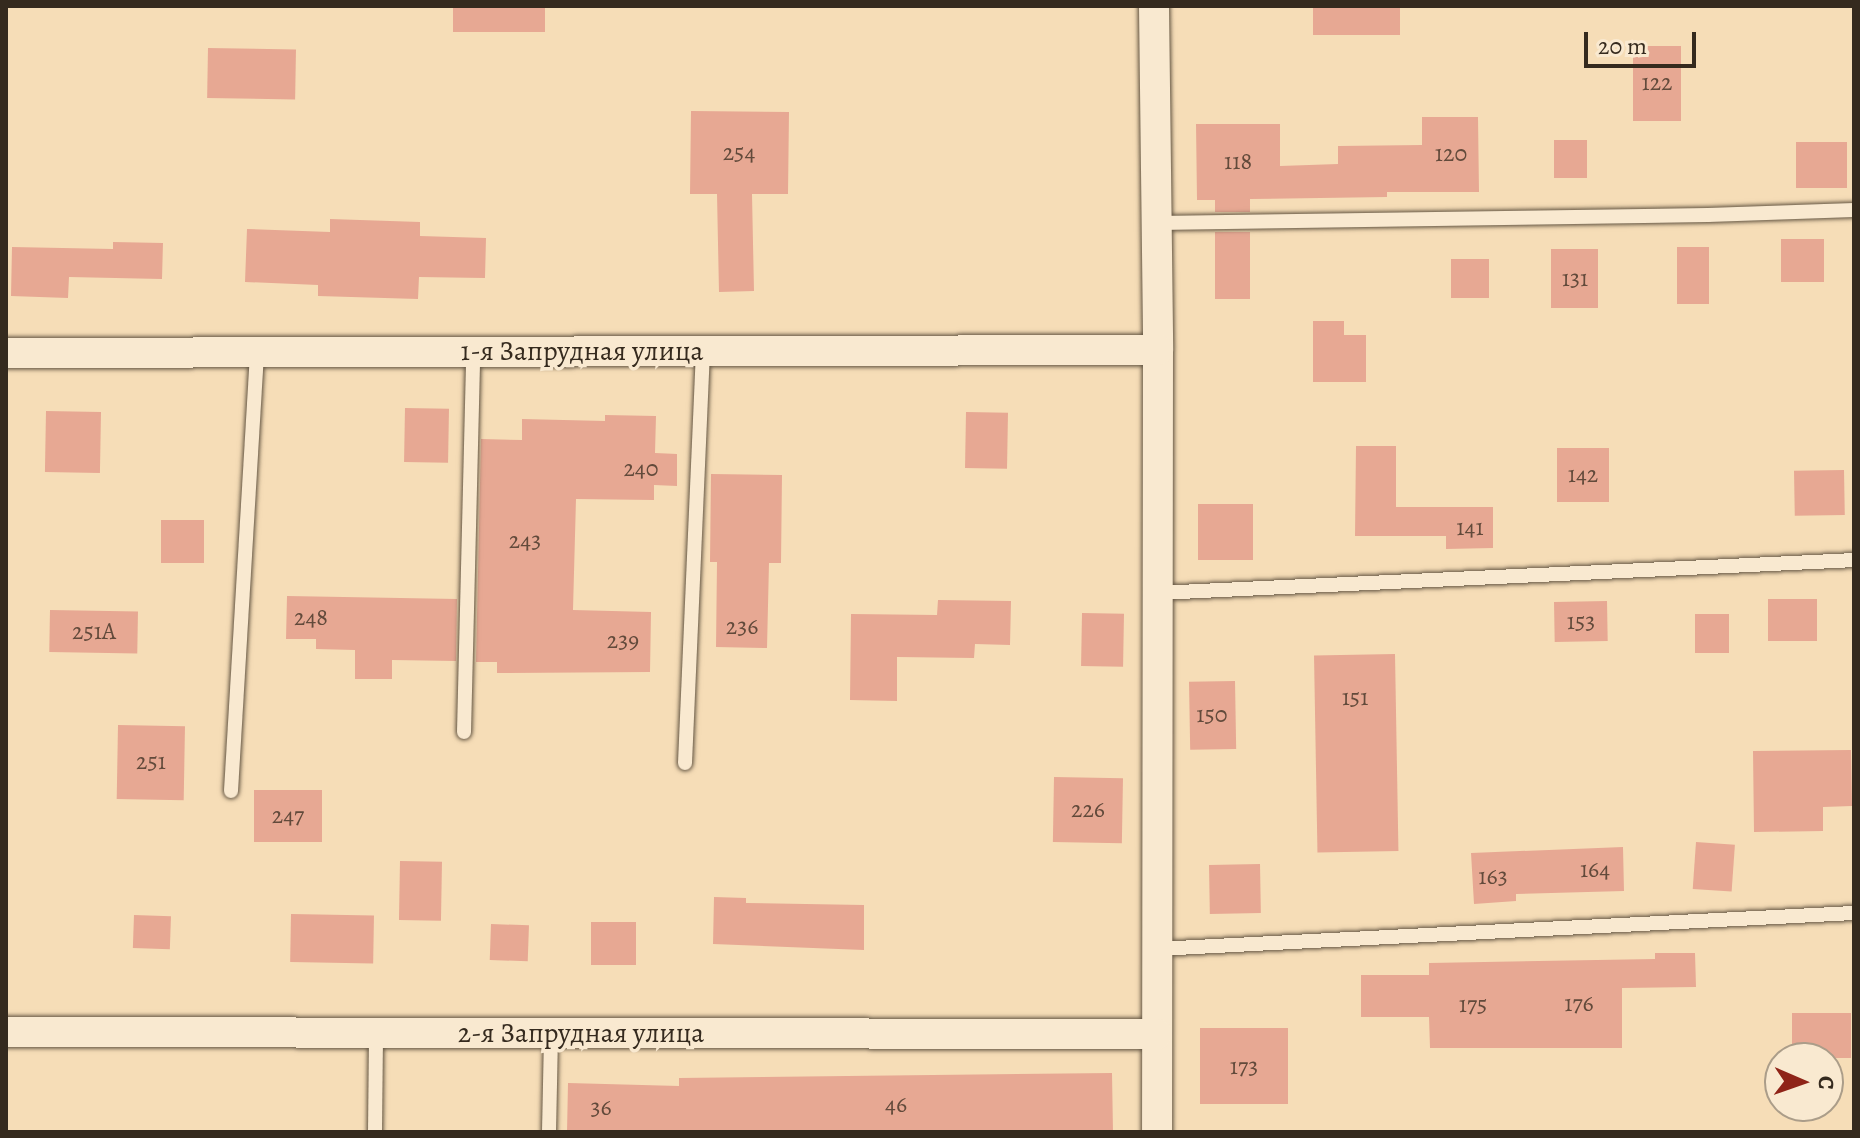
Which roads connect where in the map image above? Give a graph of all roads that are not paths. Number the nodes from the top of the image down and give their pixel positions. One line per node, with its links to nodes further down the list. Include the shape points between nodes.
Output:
1 (1154, 6): 3 (street)
2 (1854, 210): 3 (lane)
3 (1157, 223): 4 (street)
4 (1158, 350): 6 (street, 1-я Запрудная улица); 10 (street)
5 (473, 351): 6 (street, 1-я Запрудная улица); 7 (street, 1-я Запрудная улица); 11 (lane)
6 (703, 351): 12 (lane)
7 (257, 352): 8 (street, 1-я Запрудная улица); 13 (lane)
8 (6, 353)
9 (1854, 560): 10 (lane)
10 (1158, 593): 15 (street)
11 (464, 732)
12 (685, 763)
13 (231, 791)
14 (1854, 913): 15 (lane)
15 (1157, 949): 19 (street)
16 (6, 1032): 17 (street, 2-я Запрудная улица)
17 (376, 1033): 18 (street, 2-я Запрудная улица); 20 (lane)
18 (551, 1033): 19 (street, 2-я Запрудная улица); 21 (lane)
19 (1157, 1034): 22 (street)
20 (375, 1132)
21 (549, 1132)
22 (1157, 1132)

